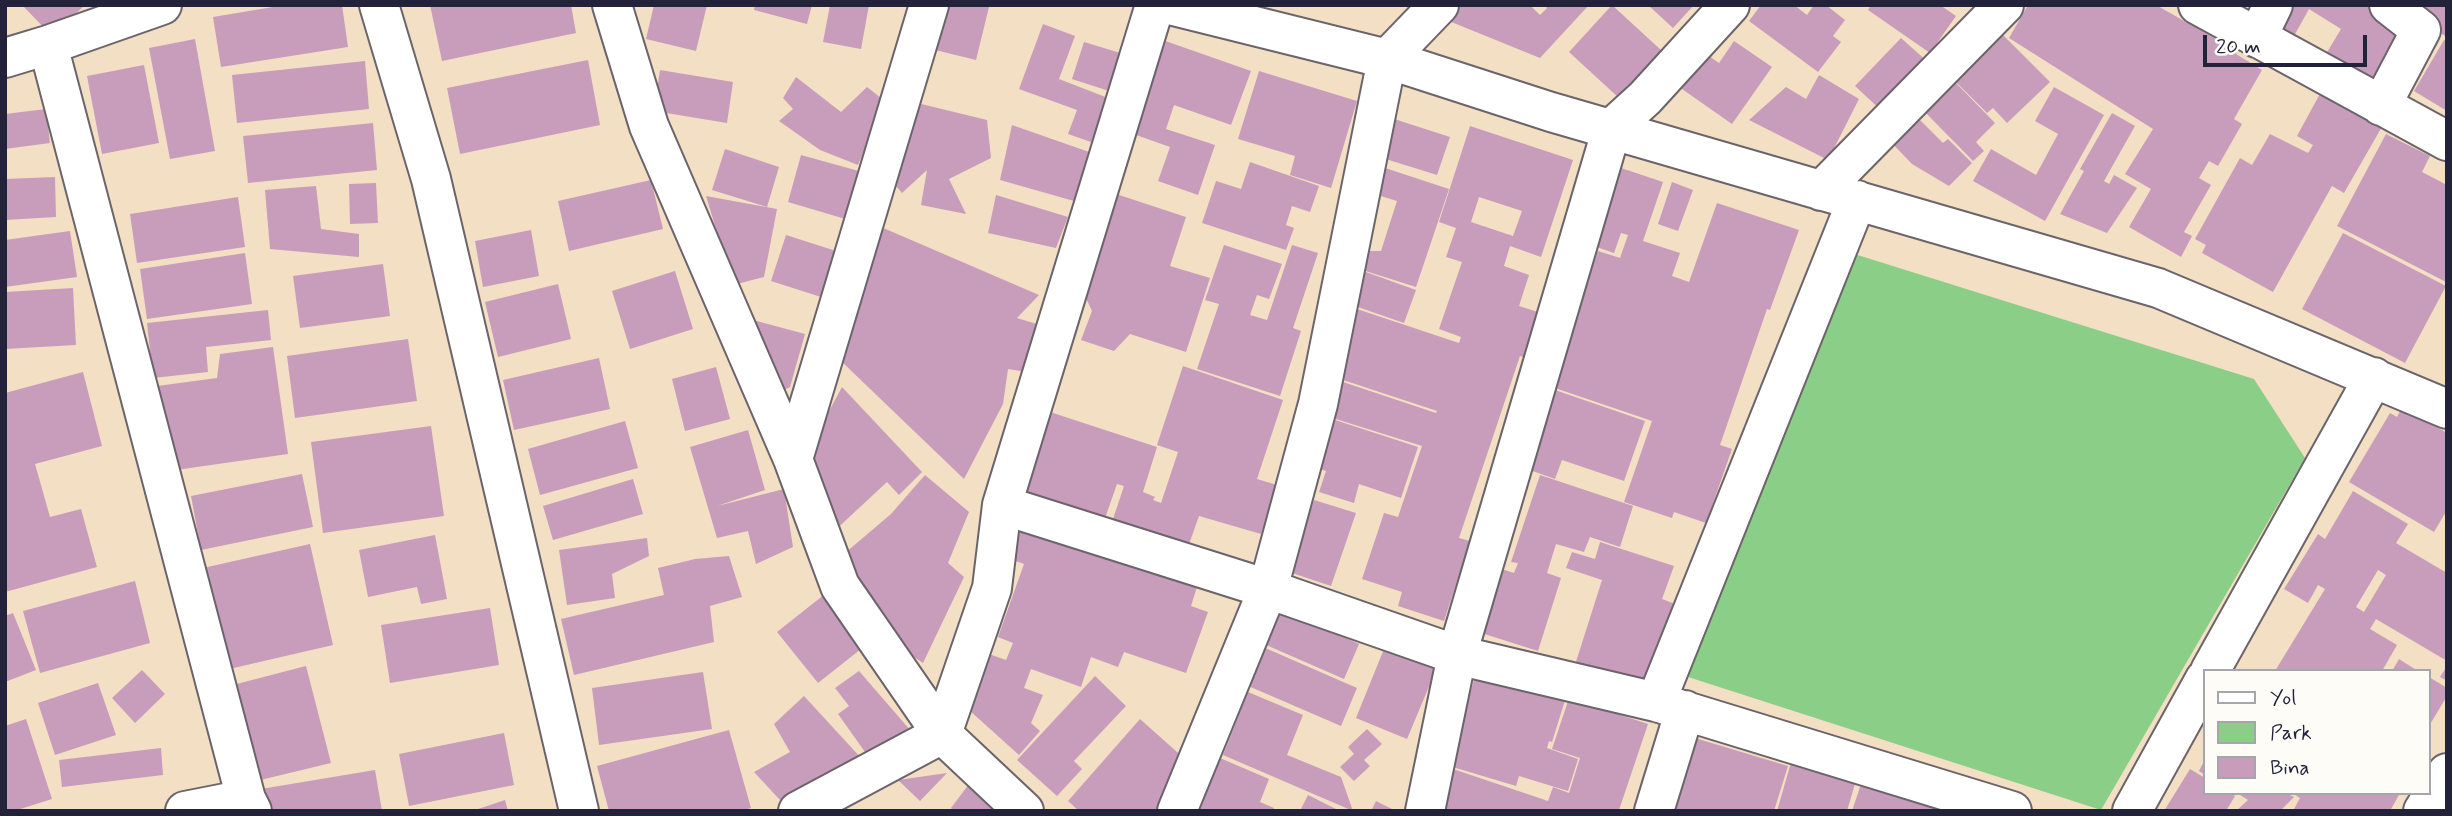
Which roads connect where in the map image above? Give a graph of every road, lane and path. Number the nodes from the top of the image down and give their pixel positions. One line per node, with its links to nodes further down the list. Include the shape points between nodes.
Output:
1 (162, 5): 13 (street)
2 (379, 5): 33 (street, via 431,178)
3 (612, 5): 22 (street, via 649,126)
4 (929, 5): 22 (street)
5 (1155, 5): 23 (street)
6 (1170, 5): 15 (street)
7 (1439, 5): 15 (street)
8 (1730, 5): 17 (street)
9 (2004, 5): 19 (street)
10 (2198, 5): 12 (street)
11 (2389, 5): 16 (street, via 2421,30)
12 (2265, 21): 16 (street)
13 (48, 45): 14 (street); 31 (street)
14 (5, 58)
15 (1387, 58): 17 (street); 24 (street, via 1318,404)
16 (2381, 106): 18 (street)
17 (1612, 128): 19 (street); 25 (street)
18 (2447, 141)
19 (1839, 195): 20 (street, via 2158,288); 28 (street)
20 (2374, 377): 21 (street); 26 (street)
21 (2447, 409)
22 (793, 459): 29 (street, via 840,586)
23 (1002, 505): 24 (street); 29 (street, via 992,588)
24 (1268, 589): 25 (street); 36 (street)
25 (1457, 655): 28 (street); 37 (street)
26 (2211, 669)
27 (2204, 682): 40 (street)
28 (1671, 706): 38 (street); 39 (street)
29 (942, 734): 34 (street); 35 (street)
30 (2447, 773): 41 (street)
31 (249, 805): 32 (street)
32 (185, 811)
33 (579, 811)
34 (798, 811)
35 (1024, 811)
36 (1177, 811)
37 (1425, 811)
38 (1654, 811)
39 (2012, 811)
40 (2132, 811)
41 (2423, 811)

